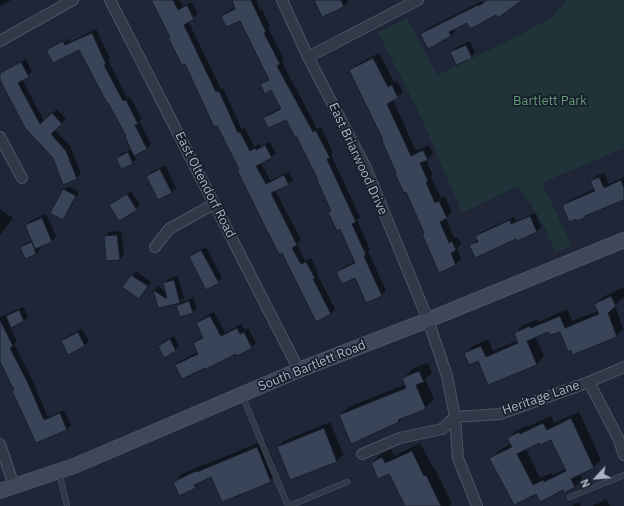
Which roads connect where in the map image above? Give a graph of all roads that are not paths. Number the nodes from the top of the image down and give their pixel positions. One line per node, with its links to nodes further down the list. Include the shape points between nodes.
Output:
1 (73, 0): 5 (street)
2 (110, 0): 9 (street, East Oltendorf Road)
3 (282, 0): 6 (street, East Briarwood Drive)
4 (418, 0): 6 (street)
5 (0, 40)
6 (308, 57): 12 (street, East Briarwood Drive, via 366,168)
7 (0, 137): 8 (street)
8 (22, 178)
9 (214, 204): 11 (street, via 169,229); 14 (street, East Oltendorf Road)
10 (624, 240): 12 (main road, South Bartlett Road)
11 (155, 247)
12 (428, 320): 14 (main road, South Bartlett Road); 17 (street, East Briarwood Drive, via 447,376)
13 (624, 367): 15 (street, Heritage Lane)
14 (299, 370): 16 (main road, South Bartlett Road)
15 (589, 382): 17 (street, Heritage Lane, via 500,414); 20 (street)
16 (242, 394): 21 (main road, South Bartlett Road); 28 (lane)
17 (455, 416): 19 (street, via 442,429 400,438); 29 (street, East Briarwood Drive, via 458,458)
18 (0, 444): 24 (street)
19 (362, 454)
20 (624, 455)
21 (59, 471): 24 (main road, South Bartlett Road); 27 (lane)
22 (624, 475): 26 (lane)
23 (347, 482): 28 (lane)
24 (14, 486): 25 (main road, South Bartlett Road)
25 (0, 491)
26 (570, 497)
27 (68, 506)
28 (289, 506)
29 (478, 506)

